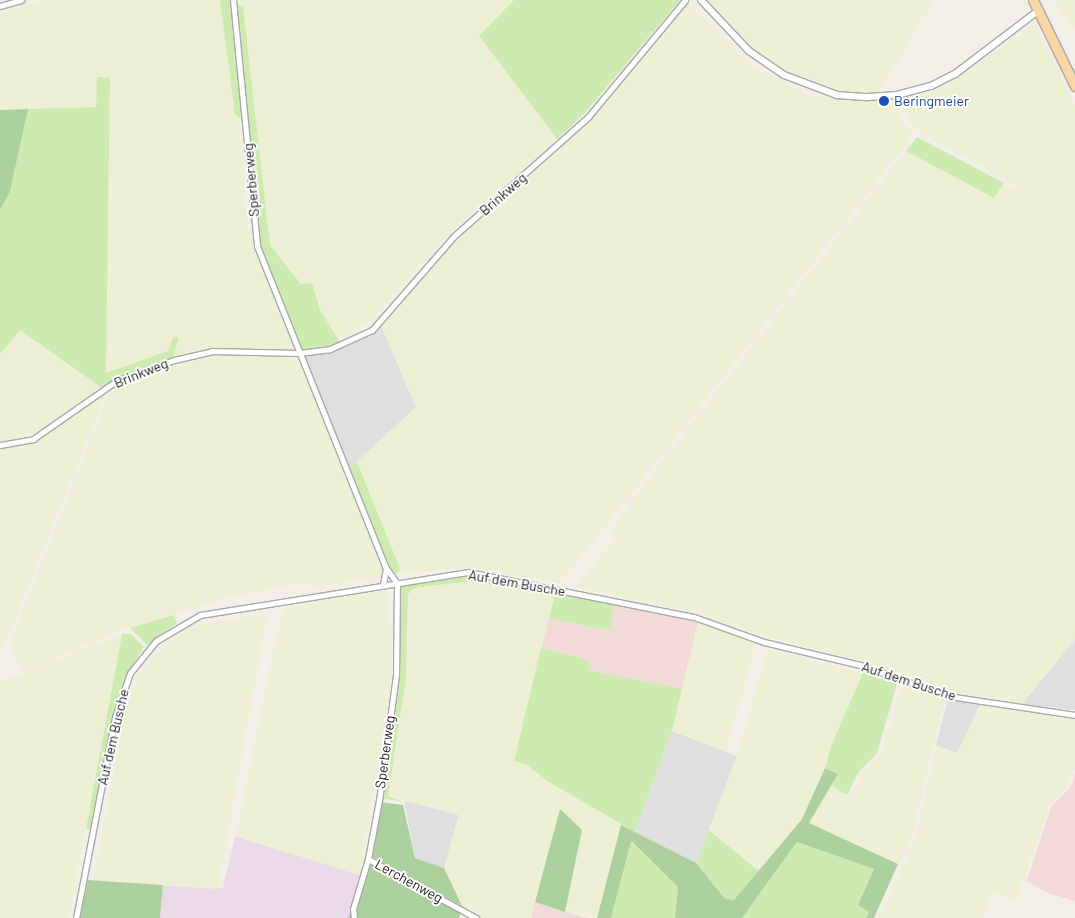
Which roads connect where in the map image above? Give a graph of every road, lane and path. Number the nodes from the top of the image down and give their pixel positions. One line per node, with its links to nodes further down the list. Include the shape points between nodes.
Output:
1 (21, 0): 6 (street)
2 (233, 0): 9 (street, Sperberweg, via 257,246 297,339)
3 (686, 0): 9 (street, Brinkweg, via 588,118 453,237 372,330 330,349)
4 (701, 0): 7 (street, via 749,51 784,75 819,90 868,97 906,93 955,74)
5 (1033, 0): 7 (main road)
6 (0, 6)
7 (1039, 10): 8 (main road)
8 (1075, 86)
9 (299, 353): 10 (street, Brinkweg, via 212,351 174,360 116,381 33,438); 11 (street)
10 (0, 444)
11 (386, 568): 12 (street); 13 (street)
12 (397, 583): 13 (street, Auf dem Busche); 14 (street, Auf dem Busche, via 468,572 562,590 694,617 764,642 864,666 948,696); 15 (street, Sperberweg, via 396,675)
13 (383, 584): 16 (street, Auf dem Busche, via 200,615 156,641 130,673 115,717)
14 (1075, 715)
15 (368, 859): 17 (street, Sperberweg, via 353,909); 18 (street, Lerchenweg)
16 (76, 918)
17 (354, 918)
18 (476, 918)

